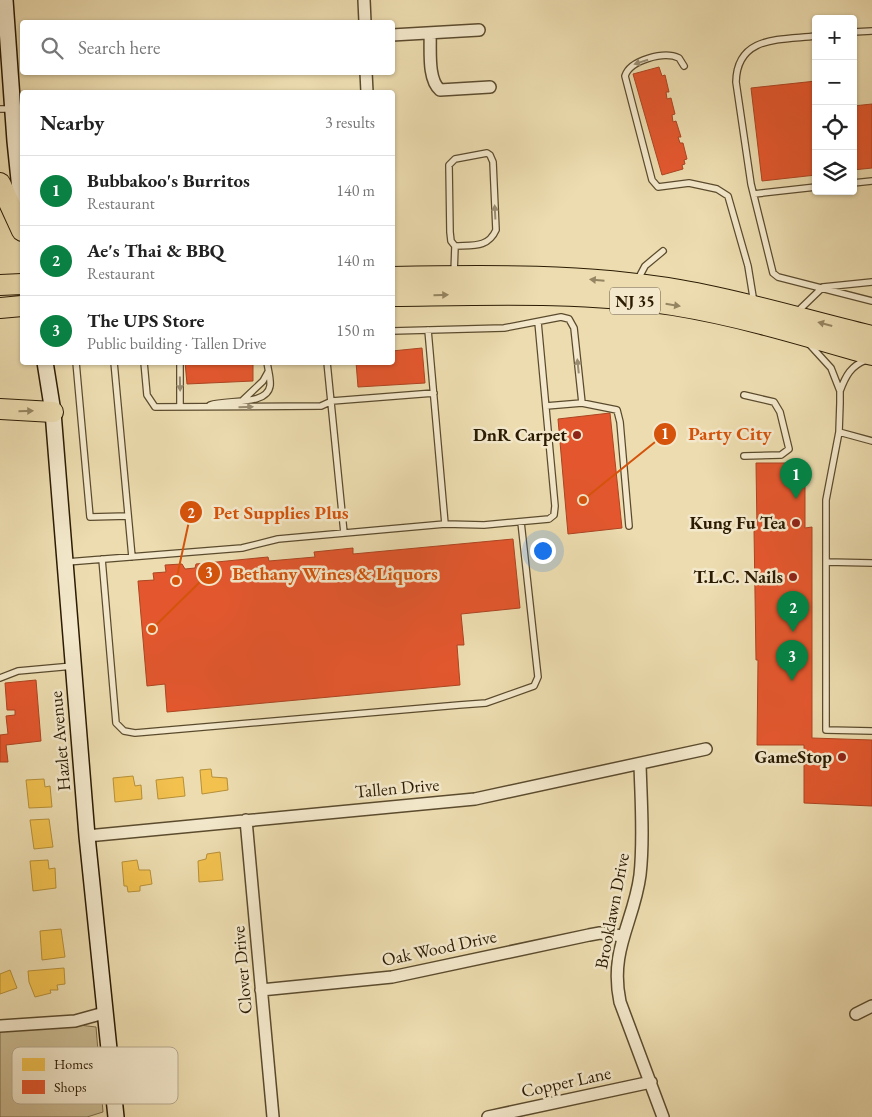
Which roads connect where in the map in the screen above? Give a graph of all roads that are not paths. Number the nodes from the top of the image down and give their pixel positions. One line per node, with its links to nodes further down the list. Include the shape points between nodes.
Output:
1 (364, 0): 3 (street)
2 (4, 9): 14 (street)
3 (365, 20)
4 (479, 30): 7 (street)
5 (872, 30): 6 (lane)
6 (857, 32)
7 (430, 33): 8 (street); 12 (street, via 432,76 440,90)
8 (395, 35)
9 (812, 36): 21 (lane, via 765,42 751,48 736,68)
10 (684, 66): 34 (lane, one-way to 34, via 679,58 665,55 633,65 625,76 652,180 658,187 689,183 717,188 728,196 748,266)
11 (366, 75): 13 (street)
12 (490, 87)
13 (367, 90)
14 (6, 109): 15 (street)
15 (19, 146): 16 (street)
16 (20, 167)
17 (872, 181): 19 (lane)
18 (0, 183): 22 (highway)
19 (857, 183)
20 (812, 187): 21 (lane)
21 (754, 194): 31 (lane, via 773,273)
22 (20, 227)
23 (455, 246): 23 (lane, one-way to 23, via 482,245 491,240 496,230 492,162 487,153 455,159 449,165 450,237); 25 (lane)
24 (663, 251): 29 (lane, via 645,266)
25 (454, 276): 26 (highway, NJ 35); 29 (highway, NJ 35, one-way to 25, via 575,278)
26 (395, 277)
27 (872, 282): 31 (lane)
28 (20, 284): 30 (highway)
29 (636, 284): 34 (highway, NJ 35)
30 (0, 285)
31 (823, 287): 33 (lane); 38 (lane)
32 (395, 296): 38 (highway, NJ 35, one-way to 38, via 532,295 641,301)
33 (872, 301)
34 (754, 305): 38 (highway, NJ 35)
35 (20, 306): 36 (highway)
36 (0, 308)
37 (538, 322): 39 (lane, via 504,328); 57 (lane, one-way to 37, via 574,328 569,319 561,317); 60 (lane)
38 (789, 322): 41 (highway, NJ 35, one-way to 38); 42 (highway, NJ 35); 52 (lane, via 822,355)
39 (428, 330): 40 (lane); 53 (lane)
40 (395, 331)
41 (872, 336)
42 (872, 355)
43 (872, 359): 52 (lane, via 854,365)
44 (45, 365): 62 (street, Hazlet Avenue)
45 (76, 365): 66 (lane, via 90,517)
46 (114, 365): 66 (lane)
47 (144, 365): 58 (lane, via 147,395 155,407)
48 (180, 365): 58 (lane, one-way to 58)
49 (267, 365): 51 (lane)
50 (328, 365): 56 (lane)
51 (268, 372): 55 (lane, via 263,382); 55 (lane, via 271,385 267,395 260,400)
52 (840, 391): 63 (lane)
53 (434, 393): 56 (lane); 68 (lane)
54 (744, 395): 65 (lane, via 774,402 789,446 788,452 781,455)
55 (243, 400): 59 (lane)
56 (332, 401): 59 (lane, one-way to 56, via 228,408 321,406); 70 (lane)
57 (582, 403): 60 (lane); 69 (lane, via 617,410)
58 (180, 405): 59 (lane)
59 (208, 405)
60 (546, 406): 67 (lane, via 554,515 549,519)
61 (0, 408): 62 (highway, one-way to 62)
62 (53, 412): 74 (street, Hazlet Avenue)
63 (839, 432): 64 (lane); 73 (lane, via 827,489)
64 (872, 441)
65 (744, 456)
66 (128, 516): 71 (lane)
67 (521, 522): 68 (lane); 72 (lane, via 538,677 534,686 486,703 135,733 124,731 116,723)
68 (445, 524): 70 (lane)
69 (629, 526)
70 (344, 533): 71 (lane, via 278,539 242,548)
71 (132, 557): 72 (lane)
72 (102, 559): 74 (lane)
73 (826, 562): 75 (lane); 78 (lane, via 826,730)
74 (64, 563): 76 (street, Hazlet Avenue)
75 (872, 564)
76 (73, 666): 77 (lane, via 18,671); 82 (street, Hazlet Avenue)
77 (0, 678)
78 (872, 731)
79 (706, 749): 80 (street, Tallen Drive)
80 (640, 764): 81 (street, Tallen Drive, via 475,799); 83 (street, Brooklawn Drive, via 640,874)
81 (246, 820): 82 (street, Tallen Drive); 84 (street, Clover Drive)
82 (87, 836): 86 (street, Hazlet Avenue)
83 (622, 936): 84 (street, Oak Wood Drive, via 600,933 392,977); 90 (street, Brooklawn Drive, via 617,986 620,1002)
84 (261, 990): 93 (street, Clover Drive)
85 (872, 1006): 87 (street)
86 (104, 1013): 88 (street, via 75,1021); 89 (street, Hazlet Avenue)
87 (856, 1014)
88 (0, 1026)
89 (108, 1047)
90 (651, 1082): 94 (street, Copper Lane); 95 (street, Brooklawn Drive)
91 (114, 1104): 92 (street, Hazlet Avenue)
92 (116, 1117)
93 (273, 1117)
94 (488, 1117)
95 (663, 1117)

